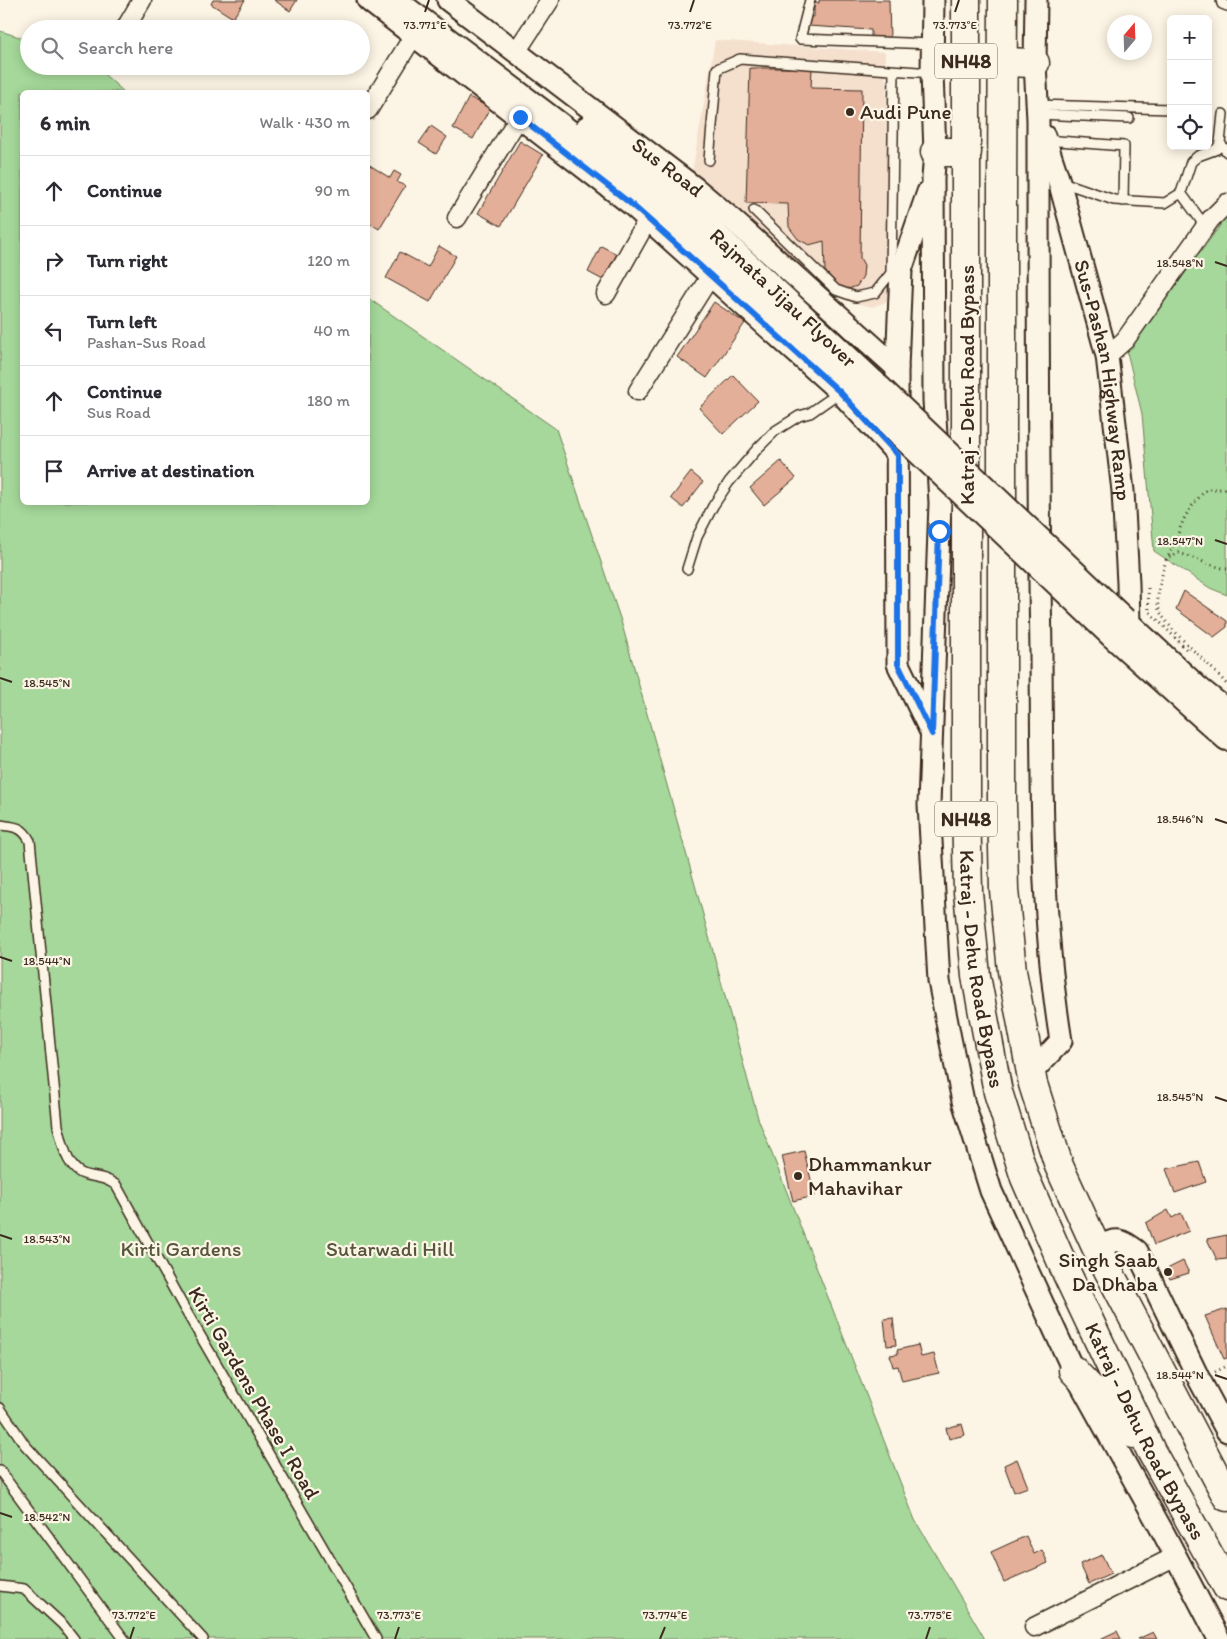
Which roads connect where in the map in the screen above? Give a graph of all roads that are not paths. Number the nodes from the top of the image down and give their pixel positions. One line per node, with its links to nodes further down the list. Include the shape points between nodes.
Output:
1 (142, 0): 14 (street)
2 (368, 0): 15 (street)
3 (394, 0): 47 (main road, Rajmata Jijau Flyover, via 582,142 680,224)
4 (420, 0): 47 (main road, Rajmata Jijau Flyover, via 600,136 682,203)
5 (448, 0): 17 (street, Sus Road)
6 (550, 0): 17 (street)
7 (810, 0): 16 (lane, via 800,39)
8 (933, 0): 16 (street)
9 (966, 0): 30 (highway, Katraj - Dehu Road Bypass / NH48)
10 (1003, 0): 18 (highway, Katraj - Dehu Road Bypass / NH48)
11 (1036, 0): 19 (street)
12 (1221, 0): 13 (lane)
13 (1227, 6)
14 (130, 20)
15 (414, 36): 22 (street); 26 (street)
16 (933, 44): 21 (street)
17 (516, 52): 45 (street, Sus Road, via 701,193)
18 (1003, 62): 19 (highway); 55 (highway, Katraj - Dehu Road Bypass / NH48, via 1004,890 1012,971)
19 (1036, 63): 24 (street)
20 (894, 71): 21 (lane); 32 (lane, via 740,59 717,69); 38 (lane, via 891,273 875,293 856,298 836,290)
21 (932, 74): 33 (street)
22 (370, 107)
23 (1167, 109): 24 (lane)
24 (1037, 113): 27 (lane); 28 (street, Sus-Pashan Highway Ramp); 55 (street, via 1044,889 1061,1040)
25 (1223, 114): 29 (lane)
26 (520, 117): 39 (street); 40 (street)
27 (1129, 118)
28 (1045, 140): 34 (street, Sus-Pashan Highway Ramp); 36 (lane, via 1124,146)
29 (1220, 143): 31 (lane); 35 (lane, via 1218,149 1191,162)
30 (967, 152): 33 (highway); 60 (highway, Katraj - Dehu Road Bypass / NH48, via 966,805 968,892 976,976 998,1092 1025,1178)
31 (1227, 152)
32 (709, 160)
33 (934, 165): 45 (street, via 901,270); 52 (street, via 934,400 940,503)
34 (1059, 181): 36 (lane, via 1114,200); 44 (street, Sus-Pashan Highway Ramp)
35 (1181, 193): 36 (lane, via 1165,202); 41 (lane)
36 (1123, 200)
37 (1227, 202): 41 (street)
38 (754, 210)
39 (457, 218)
40 (648, 219): 42 (street); 43 (street)
41 (1205, 226): 44 (street, via 1125,340)
42 (711, 275): 46 (street); 47 (street)
43 (606, 294)
44 (1107, 356): 50 (street, Sus-Pashan Highway Ramp, via 1138,583)
45 (898, 368): 48 (street)
46 (638, 391)
47 (859, 391): 48 (street); 49 (lane, via 800,416 776,431 735,475 713,506 696,537); 50 (main road, Rajmata Jijau Flyover, bridge)
48 (898, 455): 52 (street, via 898,664)
49 (687, 569)
50 (1122, 628): 51 (main road); 53 (main road)
51 (1227, 712)
52 (932, 734): 57 (street, via 929,805 940,981 961,1092 991,1191)
53 (1227, 738)
54 (0, 826): 70 (lane, Kirti Gardens Phase I Road, via 19,828 30,841 58,1126 71,1165 78,1172 102,1177 116,1185)
55 (1031, 1073): 56 (highway, Katraj - Dehu Road Bypass / NH48, via 1059,1166)
56 (1096, 1247): 59 (street, via 1116,1239 1137,1251); 62 (highway, Katraj - Dehu Road Bypass / NH48)
57 (1073, 1370): 60 (highway); 63 (street)
58 (0, 1408): 69 (lane, via 25,1445)
59 (1227, 1431)
60 (1151, 1451): 65 (highway, Katraj - Dehu Road Bypass / NH48)
61 (0, 1471): 68 (lane)
62 (1227, 1497)
63 (1176, 1556): 66 (street); 71 (street)
64 (0, 1586): 67 (lane, via 24,1589 63,1624)
65 (1227, 1587)
66 (1034, 1627)
67 (74, 1639)
68 (124, 1639)
69 (203, 1639)
70 (376, 1639)
71 (1219, 1639)

